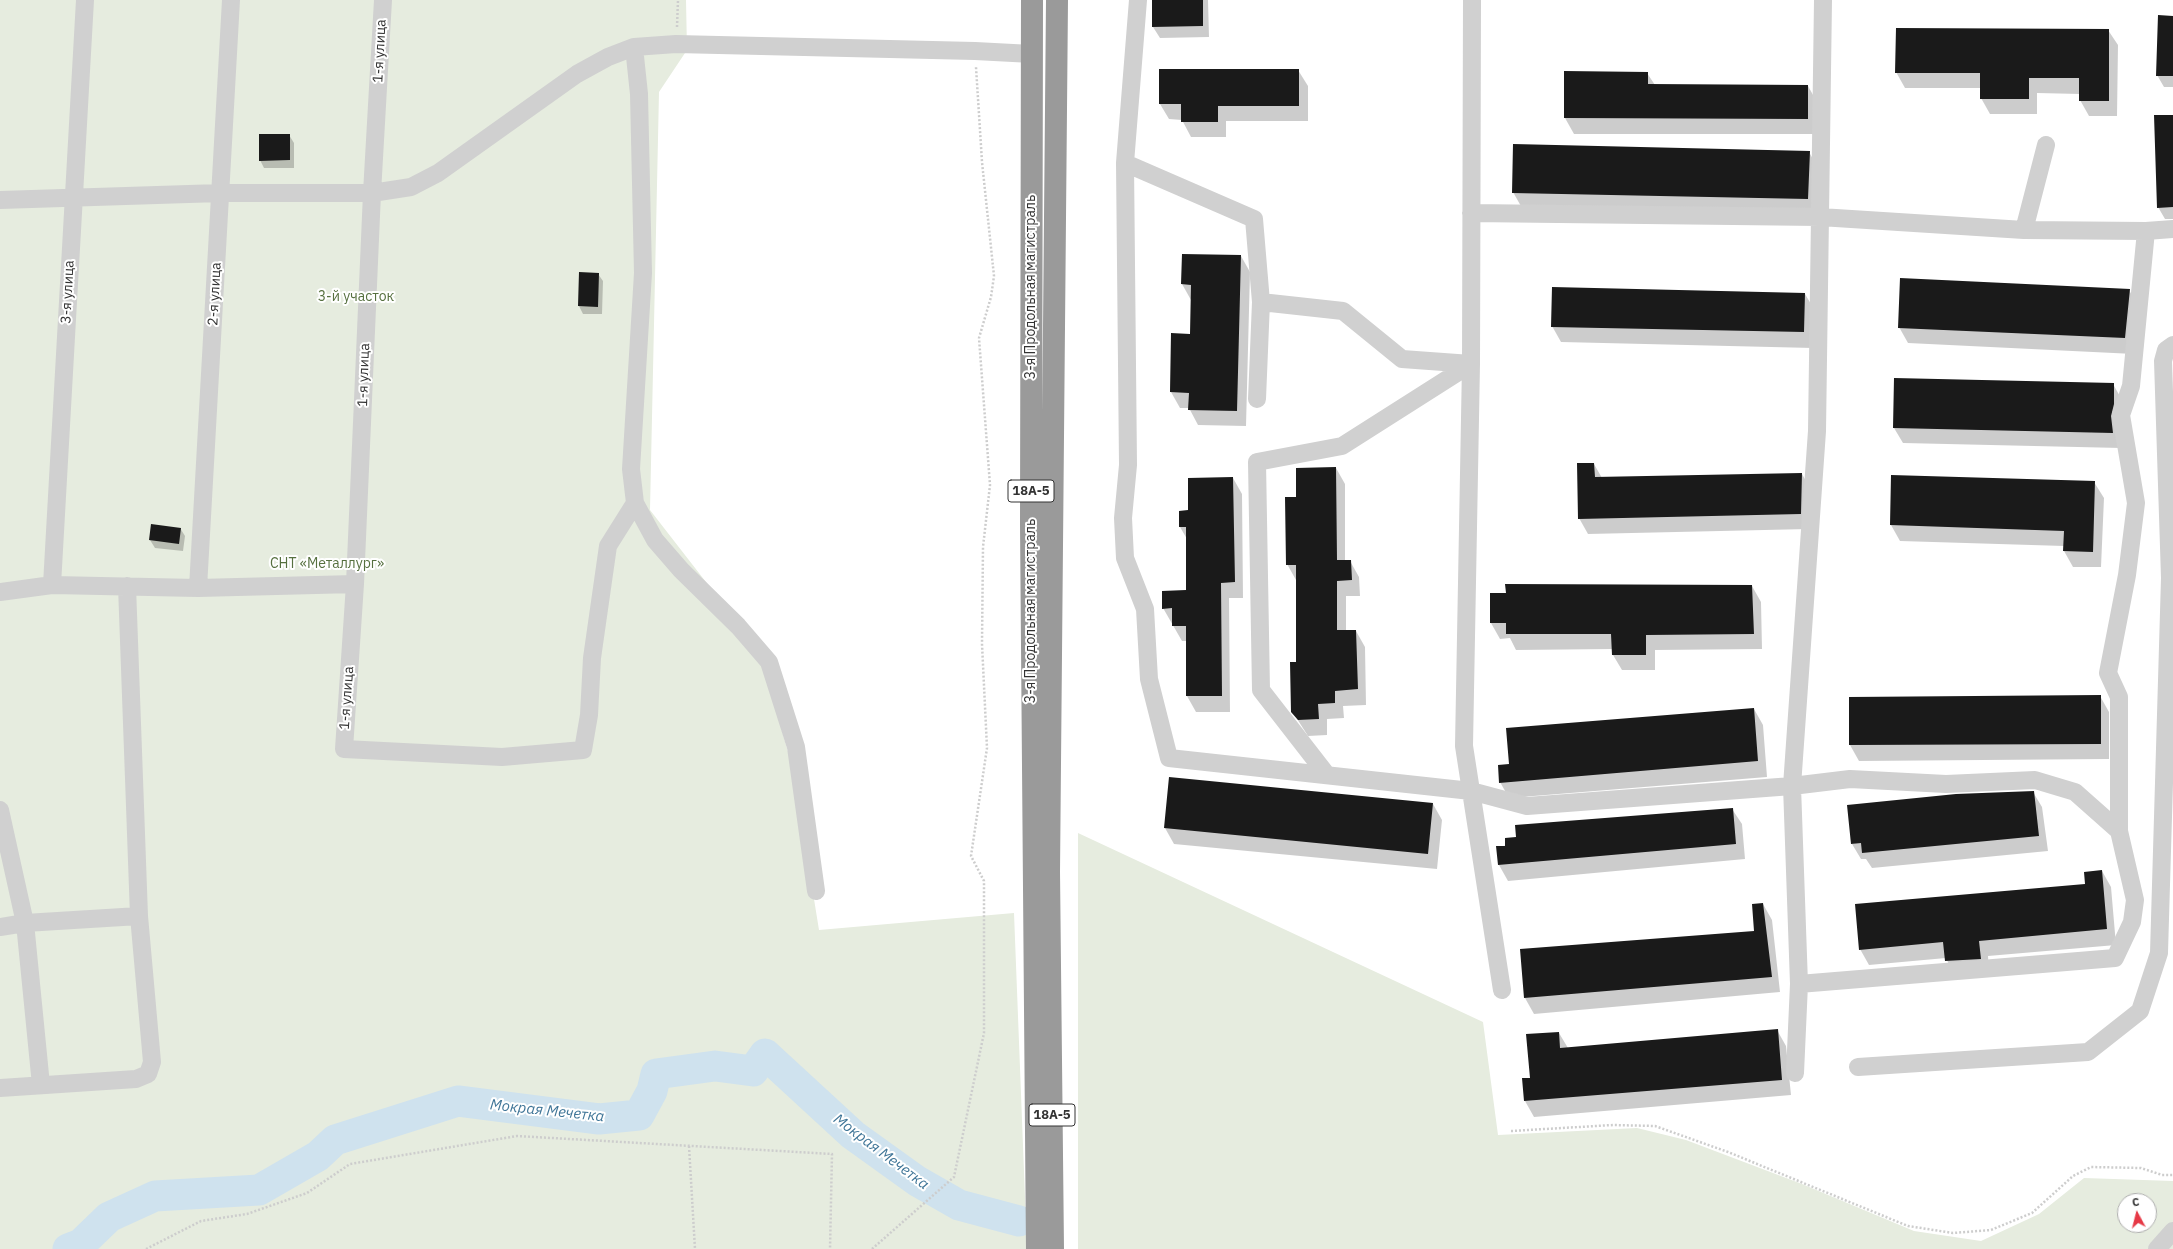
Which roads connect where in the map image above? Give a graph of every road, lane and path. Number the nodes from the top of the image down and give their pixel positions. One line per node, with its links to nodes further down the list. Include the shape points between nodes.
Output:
1 (85, 0): 18 (street, 3-я улица)
2 (231, 0): 16 (street, 2-я улица)
3 (383, 0): 17 (street, 1-я улица)
4 (678, 0): 10 (path)
5 (1032, 0): 13 (highway, 3-я Продольная магистраль / 18А-5)
6 (1057, 0): 44 (highway, 3-я Продольная магистраль / 18А-5, via 1049,871)
7 (1138, 0): 15 (street)
8 (1472, 0): 20 (street)
9 (1823, 0): 21 (street)
10 (676, 44): 11 (street); 12 (street)
11 (634, 47): 17 (street, via 608,57 577,74 438,173 412,187); 29 (street, via 639,94 644,273 631,469)
12 (975, 50): 13 (street); 58 (path, via 982,162 994,276 991,297 979,338 990,485 983,547 982,644 988,748 971,856 984,881 984,1034 954,1177)
13 (1032, 54): 44 (highway, 3-я Продольная магистраль / 18А-5, via 1030,524)
14 (2046, 145): 22 (street)
15 (1125, 163): 25 (street, via 1254,219); 35 (street, via 1128,457 1123,518 1125,558 1144,609 1150,679 1169,758)
16 (220, 193): 17 (street); 18 (street); 33 (street, 2-я улица)
17 (372, 193): 30 (street, 1-я улица)
18 (73, 196): 19 (street); 31 (street, 3-я улица)
19 (0, 200)
20 (1471, 213): 21 (street); 27 (street)
21 (1820, 217): 22 (street); 36 (street, via 1818,431)
22 (2024, 230): 24 (street)
23 (2173, 230): 24 (street)
24 (2146, 231): 39 (street, via 2131,386 2121,415 2136,503 2127,575 2108,673 2119,697)
25 (1261, 302): 27 (street, via 1343,311 1402,359); 28 (street)
26 (2173, 345): 47 (street, via 2166,350 2163,361 2170,578 2159,953 2140,1011 2088,1052)
27 (1471, 364): 35 (street, via 1342,446 1257,462 1261,690); 37 (street, via 1464,746)
28 (1257, 399)
29 (635, 503): 30 (street, 1-я улица, via 608,546 592,658 589,715 583,750 502,757 344,749); 40 (street, via 655,540 769,662 796,747)
30 (354, 584): 33 (street)
31 (52, 585): 32 (street); 34 (street)
32 (127, 586): 33 (street); 41 (street)
33 (198, 588)
34 (0, 592)
35 (1327, 775): 37 (street)
36 (1792, 786): 37 (street, via 1526,806); 39 (street, via 1850,779 1946,784 2035,780 2075,792); 45 (street)
37 (1471, 791): 46 (street)
38 (0, 810): 42 (street)
39 (2119, 831): 45 (street, via 2135,900 2132,922 2115,958)
40 (816, 891)
41 (139, 916): 42 (street); 49 (street, via 152,1062 148,1074 136,1079)
42 (25, 923): 43 (street); 49 (street)
43 (0, 926)
44 (1042, 982): 59 (highway, 18А-5); 60 (highway, 18А-5)
45 (1799, 984): 48 (street)
46 (1502, 990)
47 (1858, 1067)
48 (1795, 1073)
49 (41, 1085): 50 (street)
50 (0, 1088)
51 (1511, 1131): 53 (path, via 1613,1125 1655,1126 1728,1152 1908,1226 1953,1233 1992,1230 2032,1213 2073,1176 2091,1167 2141,1168)
52 (689, 1146): 55 (path, via 517,1136 350,1164 307,1193 247,1214 201,1221); 56 (path); 57 (path, via 832,1154)
53 (2173, 1176)
54 (2173, 1231): 61 (street)
55 (146, 1249)
56 (695, 1249)
57 (830, 1249)
58 (872, 1249)
59 (1037, 1249)
60 (1053, 1249)
61 (2157, 1249)

